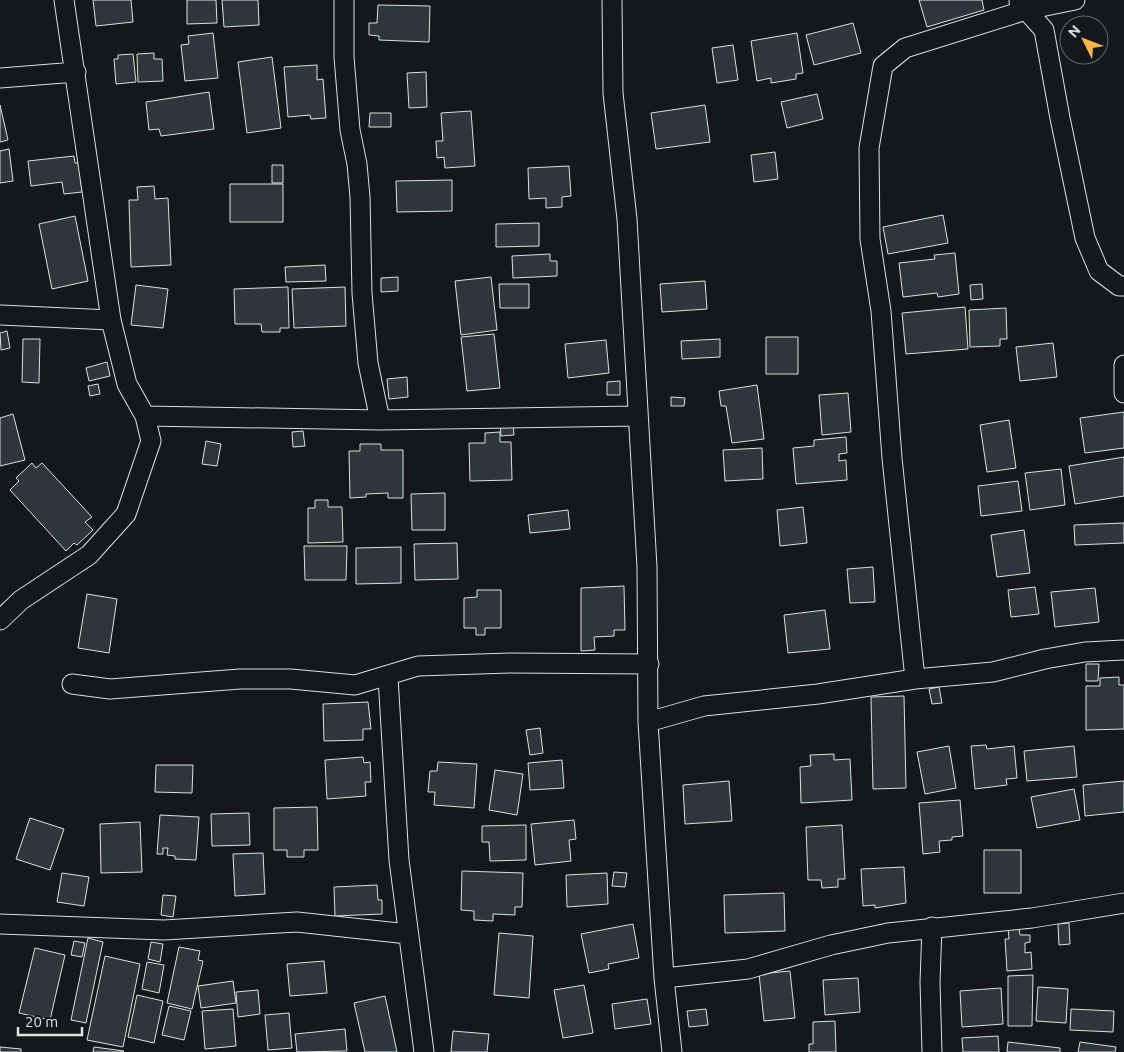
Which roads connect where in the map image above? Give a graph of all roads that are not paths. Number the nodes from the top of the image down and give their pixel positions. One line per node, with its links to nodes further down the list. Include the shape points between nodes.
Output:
1 (64, 0): 6 (street)
2 (344, 0): 15 (street, via 344,57 360,197 362,293 368,363)
3 (612, 0): 14 (street, via 614,93 627,219)
4 (1075, 0): 5 (street)
5 (1022, 5): 8 (street, via 1044,30 1085,238 1099,271 1119,286); 20 (street, via 905,48 883,66 869,148 870,239 881,310 892,458)
6 (76, 72): 7 (street); 10 (street)
7 (0, 78)
8 (1124, 286)
9 (0, 314): 10 (street)
10 (111, 320): 13 (street, via 127,384)
11 (1124, 365): 12 (street)
12 (1124, 393)
13 (145, 416): 15 (street); 16 (street, via 151,441 126,514 90,555 21,600)
14 (637, 416): 15 (street); 18 (street, via 647,567)
15 (380, 420)
16 (0, 620)
17 (1124, 650): 20 (street, via 1085,652 993,672)
18 (649, 664): 19 (street, via 418,666); 22 (street)
19 (388, 677): 21 (street, via 355,685 291,679 240,679 110,689); 26 (street, via 399,860)
20 (915, 678): 22 (street, via 818,694 704,706)
21 (72, 684)
22 (648, 722): 27 (street)
23 (1121, 909): 25 (street)
24 (0, 924): 26 (street, via 164,930 297,922)
25 (932, 927): 27 (street, via 831,945 748,969); 30 (street)
26 (408, 934): 28 (street)
27 (664, 978): 29 (street)
28 (424, 1052)
29 (672, 1052)
30 (932, 1052)

